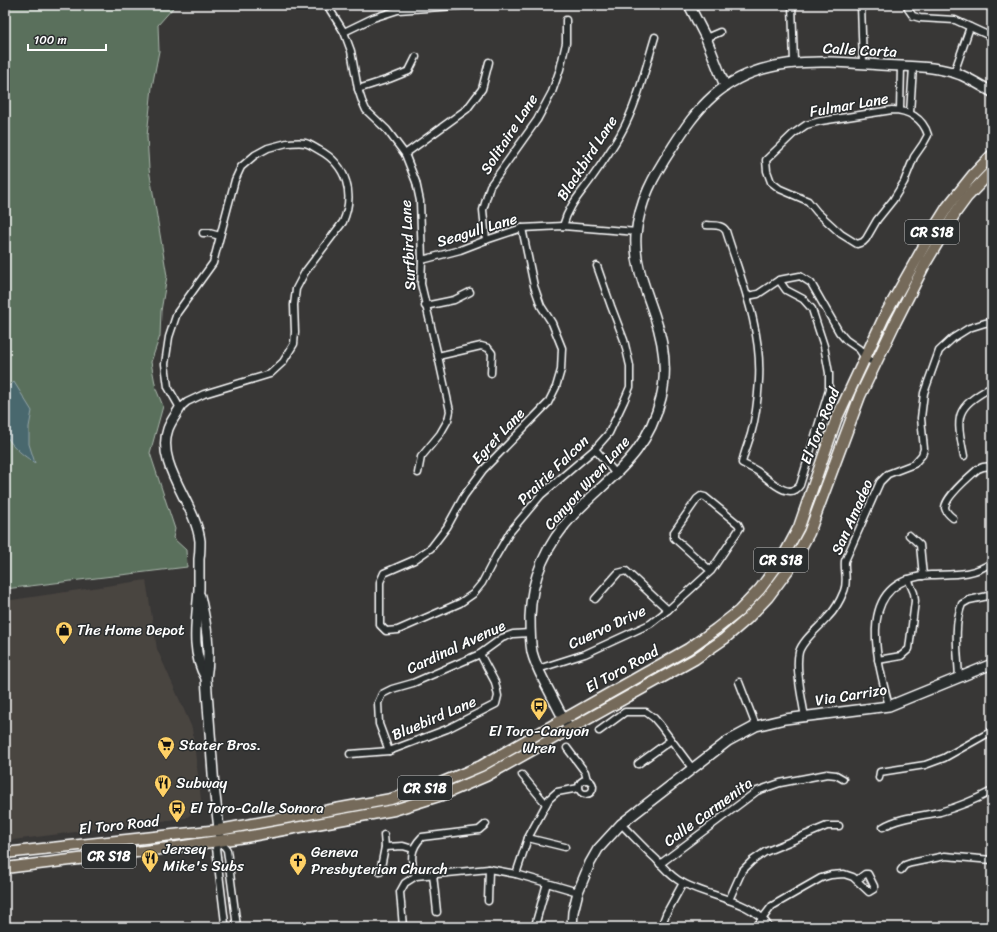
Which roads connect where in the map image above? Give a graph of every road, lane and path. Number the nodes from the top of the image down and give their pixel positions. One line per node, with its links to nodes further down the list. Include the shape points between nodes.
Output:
1 (327, 5): 9 (street, Surfbird Lane)
2 (470, 5): 9 (street, via 398,10 373,18)
3 (689, 5): 13 (street)
4 (792, 5): 16 (street)
5 (860, 5): 17 (street)
6 (908, 7): 8 (street, via 913,16 955,20)
7 (566, 20): 37 (street, Solitaire Lane, via 566,42 552,92 537,120 490,186 483,210)
8 (970, 27): 12 (street); 20 (street)
9 (344, 32): 22 (street, Surfbird Lane, via 351,51)
10 (720, 32): 13 (street)
11 (655, 37): 32 (street, Blackbird Lane, via 635,100 622,130 568,210)
12 (992, 37)
13 (706, 38): 21 (street)
14 (416, 57): 22 (street, via 409,71)
15 (489, 62): 28 (street, via 482,88 467,109)
16 (794, 62): 17 (street, Calle Corta); 21 (street, Calle Corta, via 763,68)
17 (862, 63): 18 (street, Calle Corta)
18 (901, 66): 19 (street, Calle Corta); 24 (street)
19 (913, 67): 20 (street, Calle Corta); 25 (street)
20 (954, 73): 23 (street, Calle Corta)
21 (725, 86): 34 (street, Canyon Wren Lane, via 690,120 654,176 644,200)
22 (358, 89): 28 (street, Surfbird Lane, via 366,110 387,130)
23 (992, 92)
24 (901, 99): 25 (street); 26 (street)
25 (910, 100): 27 (street)
26 (900, 110): 27 (street); 27 (street, Fulmar Lane, via 821,121 806,126 793,134 766,160 771,182 780,189 808,201 840,234 857,244 863,242 894,200 914,157 928,135 923,123)
27 (910, 113)
28 (405, 154): 38 (street, Surfbird Lane, via 420,201)
29 (992, 155): 46 (main road, El Toro Road / CR S18, via 948,206 884,317)
30 (992, 171): 47 (main road, El Toro Road / CR S18, via 967,197 941,236)
31 (706, 225): 42 (street, via 725,229)
32 (563, 226): 33 (street, Seagull Lane); 34 (street, Seagull Lane)
33 (522, 228): 37 (street, Seagull Lane); 68 (street, Egret Lane, via 534,286 562,348 561,370 556,388 548,403 483,470 431,548 414,560 384,573 380,582 380,625)
34 (637, 232): 55 (street, Canyon Wren Lane, via 639,274 661,336 663,384 651,428 638,451)
35 (203, 233): 36 (street)
36 (220, 236): 50 (street, via 212,263 177,313 169,337 165,364 168,386); 50 (street, via 241,167 268,148 286,143 306,143 326,154 343,173 349,203 343,222 305,272 296,289 294,344 283,362 270,374 204,394)
37 (486, 240): 38 (street, Seagull Lane)
38 (422, 260): 43 (street, Surfbird Lane, via 421,284)
39 (597, 266): 51 (street, Prairie Falcon, via 624,340 630,366 630,387 609,433)
40 (779, 280): 42 (street, via 758,294); 42 (street, via 786,290 803,299 812,308 826,351 829,373 829,387 800,484 794,491 780,488 742,463 754,420 759,379 755,328); 46 (street, via 800,276 810,283 838,332)
41 (470, 292): 43 (street, via 454,300)
42 (747, 296)
43 (425, 306): 45 (street, Surfbird Lane)
44 (992, 322): 78 (street, San Amadeo, via 969,328 939,351 924,393 921,418 924,449 922,455 914,464 888,474 880,482 845,561 846,582 840,600 829,616 802,644 799,651 797,662)
45 (438, 356): 48 (street, via 481,346 488,348 492,353); 54 (street, Surfbird Lane, via 450,411 440,434 421,457)
46 (866, 358): 47 (street); 79 (main road, El Toro Road / CR S18, via 836,420 799,527 782,559 760,589 739,611 688,649)
47 (875, 362): 81 (main road, El Toro Road / CR S18, via 809,533 791,566 768,597 724,639 695,659)
48 (491, 373)
49 (992, 387): 52 (street, via 966,404 960,412 959,429)
50 (180, 408): 62 (street, via 168,430 166,451 168,463 195,519 200,541)
51 (595, 449): 55 (street); 68 (street, Prairie Falcon, via 541,495 510,532 482,583 473,594 398,630)
52 (964, 456)
53 (992, 466): 56 (street, via 978,469 949,498 945,507 946,512)
54 (418, 473)
55 (616, 474): 69 (street, Canyon Wren Lane, via 574,515 555,538 540,565 533,591)
56 (953, 518)
57 (909, 535): 60 (street, via 920,546)
58 (992, 562): 60 (street, via 977,571)
59 (711, 571): 59 (street, Cuervo Drive, via 740,528 701,496 673,535); 65 (street, Cuervo Drive)
60 (923, 576): 61 (street)
61 (908, 579): 71 (street, via 887,593 880,606 875,636); 71 (street, via 915,601 909,649 901,656)
62 (198, 591): 66 (street); 67 (street)
63 (988, 596): 75 (street, via 969,600 962,604 959,612)
64 (596, 599): 65 (street, via 618,573 626,571)
65 (668, 610): 73 (street, Cuervo Drive, via 650,624 585,654)
66 (206, 625): 67 (street); 74 (street)
67 (195, 630): 74 (street, via 197,652)
68 (386, 631)
69 (530, 633): 70 (street, Cardinal Avenue, via 502,638); 73 (street, Canyon Wren Lane, via 532,652)
70 (480, 654): 86 (street, Cardinal Avenue, via 382,694 378,703 380,724); 86 (street, Bluebird Lane, via 495,682 498,696 496,704 447,729)
71 (878, 660): 77 (street)
72 (992, 664): 75 (street, Via Carrizo)
73 (538, 669): 79 (street, Canyon Wren Lane)
74 (206, 678): 101 (street)
75 (959, 678): 77 (street, Via Carrizo)
76 (739, 682): 80 (street)
77 (889, 706): 78 (street, Via Carrizo)
78 (805, 716): 80 (street, Via Carrizo)
79 (563, 719): 81 (street, Canyon Wren Lane); 101 (main road, El Toro Road / CR S18, via 480,766 438,784 391,799)
80 (756, 726): 89 (street, Via Carrizo, via 728,741)
81 (570, 730): 104 (main road, El Toro Road / CR S18, via 486,776 442,795 394,810)
82 (992, 730): 91 (street, via 944,758 880,772)
83 (599, 731): 84 (street, via 625,712 646,712)
84 (671, 740): 88 (street); 89 (street)
85 (567, 748): 93 (street, via 586,772)
86 (389, 750): 87 (street, Bluebird Lane)
87 (350, 754)
88 (638, 764)
89 (692, 768): 98 (street, Via Carrizo)
90 (522, 775): 96 (street)
91 (879, 778)
92 (843, 779): 110 (street, Calle Carmenita, via 827,774 780,783 757,791)
93 (587, 780): 94 (street, via 580,783); 94 (street, via 592,783 592,791 587,794)
94 (579, 788): 96 (street, via 557,792)
95 (992, 792): 100 (street, via 967,804)
96 (546, 804): 103 (street)
97 (486, 824): 107 (street, via 479,830 422,838)
98 (621, 824): 110 (street); 121 (street, Via Carrizo, via 598,849)
99 (839, 826): 122 (street, via 827,826 764,852 742,871)
100 (883, 826)
101 (219, 830): 104 (street); 108 (main road, El Toro Road / CR S18)
102 (384, 835): 106 (street)
103 (528, 838): 105 (street); 116 (street)
104 (220, 840): 111 (main road, El Toro Road / CR S18); 127 (street, via 216,848); 128 (street, via 227,850)
105 (565, 847)
106 (385, 848): 107 (street, via 403,846); 114 (street)
107 (413, 849): 117 (street, via 411,860)
108 (5, 853)
109 (992, 860): 113 (street, via 945,856 911,863)
110 (660, 864): 120 (street)
111 (5, 868)
112 (489, 869): 115 (street); 116 (street); 123 (street)
113 (901, 870)
114 (380, 872)
115 (433, 874): 117 (street); 124 (street)
116 (516, 874): 119 (street)
117 (416, 876): 129 (street, via 405,883 400,892)
118 (857, 880): 125 (street, via 844,874 821,878 776,903)
119 (547, 883): 121 (street); 126 (street)
120 (683, 883): 122 (street); 131 (street)
121 (578, 892): 130 (street, Via Carrizo)
122 (729, 900): 125 (street, via 750,909)
123 (488, 901)
124 (437, 912)
125 (762, 919): 132 (street); 133 (street)
126 (536, 922)
127 (224, 927)
128 (237, 927)
129 (403, 927)
130 (572, 927)
131 (661, 927)
132 (756, 927)
133 (769, 927)

